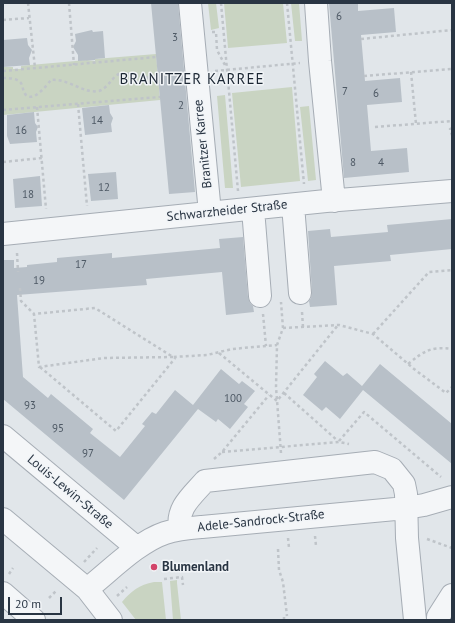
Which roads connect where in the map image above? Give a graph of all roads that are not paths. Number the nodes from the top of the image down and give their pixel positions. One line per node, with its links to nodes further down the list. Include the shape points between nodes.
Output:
1 (190, 3): 7 (street, Branitzer Karree)
2 (316, 3): 4 (street)
3 (452, 191): 4 (street, Schwarzheider Straße)
4 (334, 201): 5 (street, Schwarzheider Straße)
5 (299, 204): 6 (street, Schwarzheider Straße); 9 (street)
6 (253, 209): 7 (street, Schwarzheider Straße); 10 (street)
7 (210, 213): 8 (street, Schwarzheider Straße)
8 (10, 242)
9 (300, 293)
10 (261, 302)
11 (3, 436): 16 (street, Louis-Lewin-Straße)
12 (452, 497): 13 (street, Adele-Sandrock-Straße)
13 (406, 508): 15 (street, Adele-Sandrock-Straße); 15 (street, via 404,484 392,469 375,462 205,481 183,505 178,521); 22 (street)
14 (3, 519): 17 (street)
15 (180, 529): 16 (street, Adele-Sandrock-Straße, via 153,538)
16 (137, 548): 17 (street, Adele-Sandrock-Straße)
17 (87, 589): 21 (street)
18 (3, 592): 20 (street)
19 (452, 595): 23 (street)
20 (34, 620)
21 (111, 620)
22 (415, 620)
23 (438, 620)

